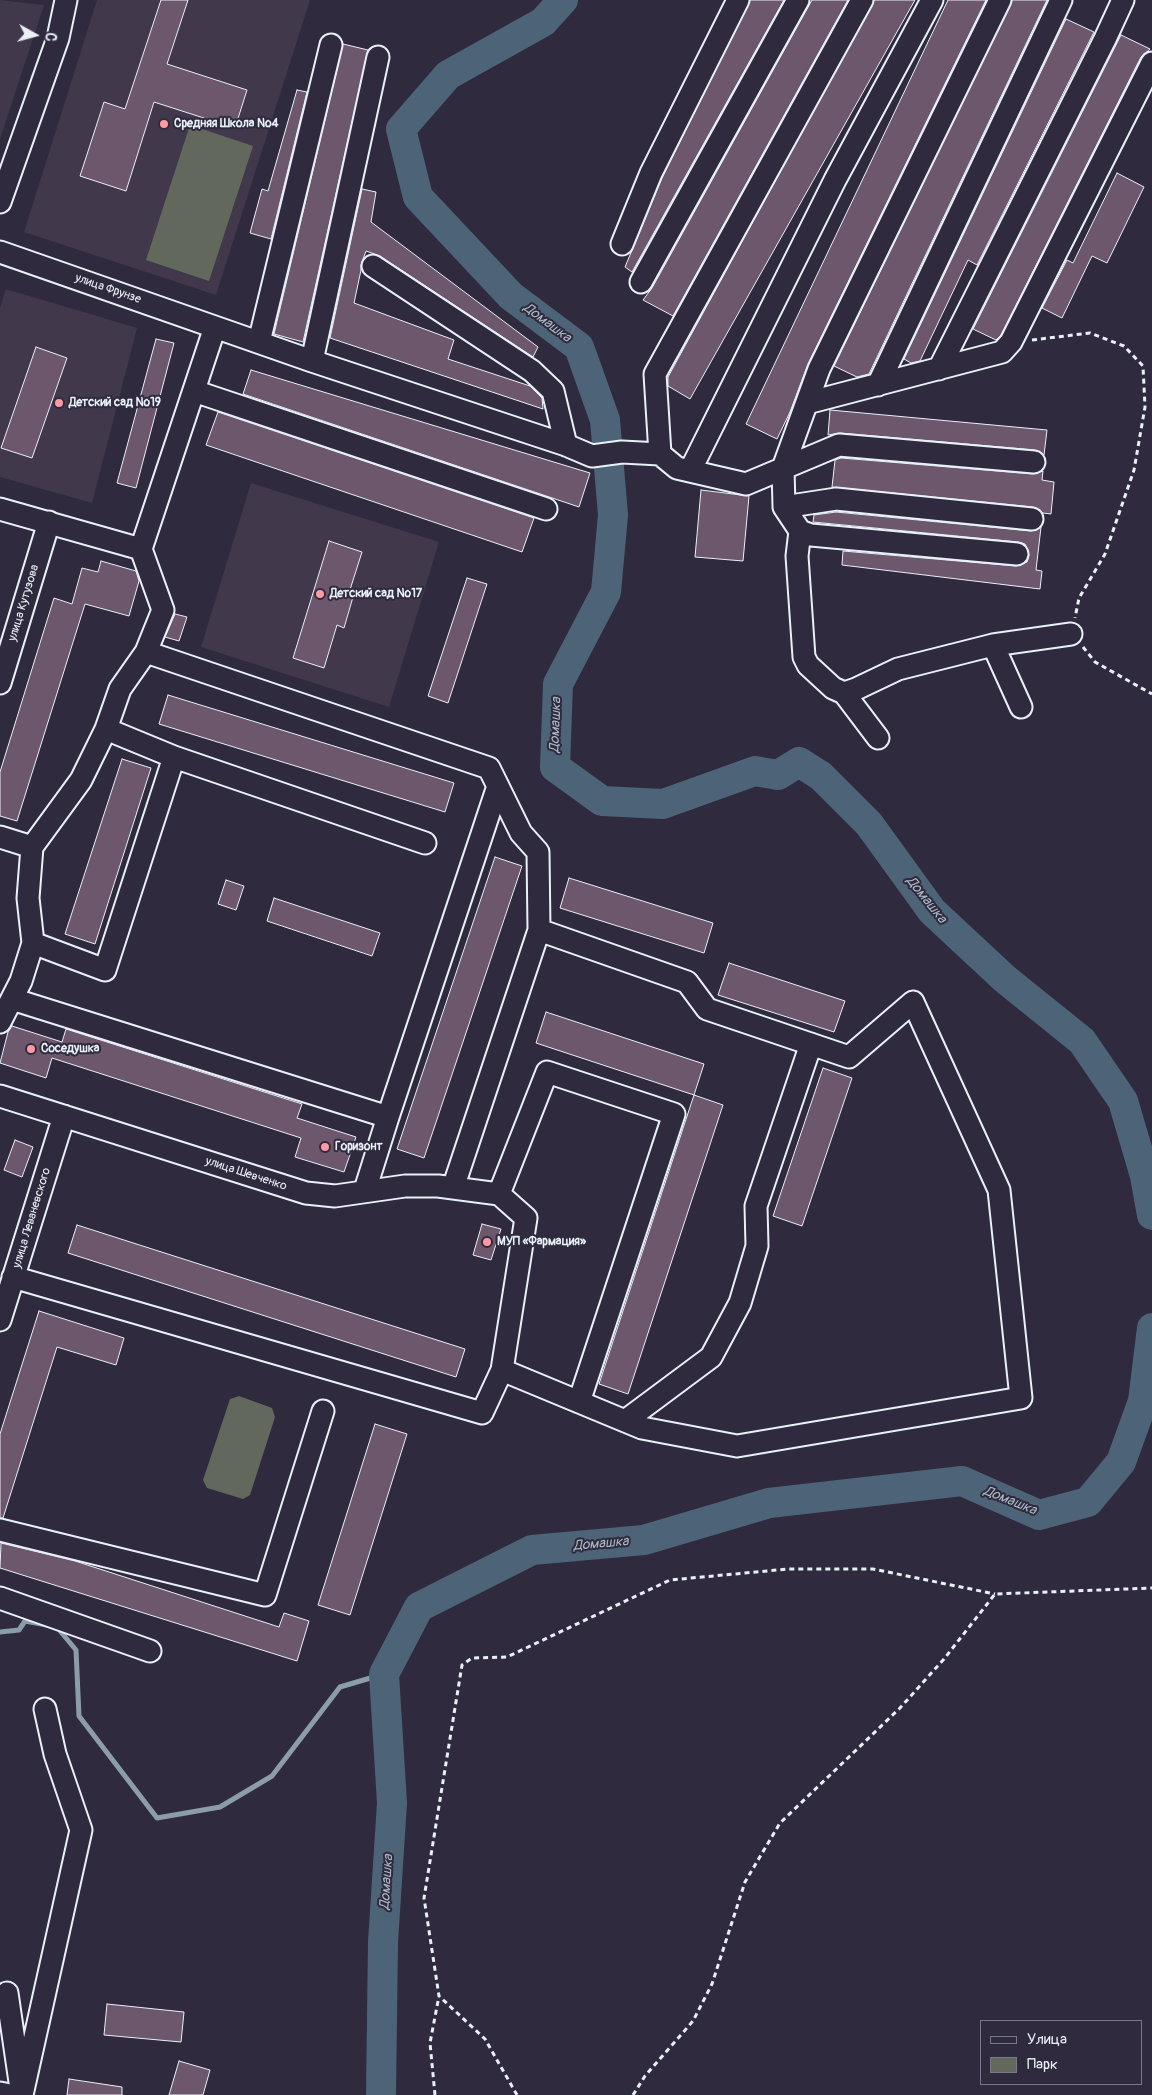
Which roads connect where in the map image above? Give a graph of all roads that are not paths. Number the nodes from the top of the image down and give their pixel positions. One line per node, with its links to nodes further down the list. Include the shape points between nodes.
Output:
1 (66, 0): 12 (street, via 58,38)
2 (738, 0): 13 (street, via 651,173)
3 (798, 0): 16 (street)
4 (862, 0): 25 (street, via 655,374)
5 (932, 0): 28 (street, via 835,180)
6 (1000, 0): 23 (street, via 818,370)
7 (1061, 0): 21 (street)
8 (1123, 0): 20 (street)
9 (331, 45): 18 (street)
10 (378, 57): 19 (street)
11 (1152, 63): 20 (street, via 1011,342 1002,352)
12 (0, 202)
13 (622, 244)
14 (0, 252): 17 (street, улица Фрунзе)
15 (373, 266): 24 (street, via 532,371 552,391)
16 (641, 282)
17 (215, 327): 18 (street, улица Фрунзе); 22 (street)
18 (259, 342): 19 (street, улица Фрунзе)
19 (312, 361): 24 (street, улица Фрунзе)
20 (939, 369): 21 (street)
21 (878, 385): 23 (street)
22 (194, 391): 31 (street); 35 (street)
23 (807, 403): 27 (street)
24 (566, 445): 25 (street, улица Фрунзе, via 592,456 622,452)
25 (660, 454): 28 (street, via 677,468)
26 (1034, 462): 27 (street, via 839,445)
27 (783, 468): 28 (street, via 746,484); 29 (street)
28 (690, 471)
29 (784, 507): 32 (street, via 836,499); 34 (street)
30 (0, 509): 33 (street)
31 (546, 509)
32 (1032, 519)
33 (48, 522): 35 (street); 40 (street, улица Кутузова)
34 (800, 531): 36 (street, via 811,535); 41 (street, via 797,556 804,657 808,665 833,688)
35 (141, 548): 39 (street, via 163,610)
36 (1017, 554)
37 (1071, 634): 38 (street)
38 (993, 645): 41 (street, via 898,669); 42 (street)
39 (146, 652): 43 (street, via 120,689); 46 (street, via 489,768)
40 (0, 682)
41 (844, 693): 44 (street)
42 (1021, 707)
43 (106, 729): 45 (street); 49 (street, via 81,780)
44 (878, 738)
45 (174, 757): 48 (street); 51 (street, via 105,970)
46 (498, 786): 50 (street, via 521,833 538,852); 57 (street)
47 (0, 837): 49 (street)
48 (425, 843)
49 (32, 847): 51 (street, via 28,898)
50 (540, 930): 54 (street, via 687,982 707,1009); 58 (street)
51 (33, 943): 52 (street)
52 (12, 999): 53 (street); 57 (street)
53 (0, 1022)
54 (811, 1044): 66 (street, via 756,1206 757,1246 740,1302 712,1357); 66 (street, via 849,1057 913,1002 999,1190 1021,1398 737,1446 642,1428)
55 (0, 1096): 56 (street, улица Шевченко)
56 (64, 1116): 59 (street, улица Шевченко, via 306,1193 335,1196); 61 (street, улица Леваневского)
57 (388, 1117): 59 (street)
58 (453, 1188): 59 (street, улица Шевченко, via 405,1186); 60 (street, улица Шевченко)
59 (365, 1190)
60 (499, 1194): 63 (street, via 526,1218); 64 (street, via 546,1072 674,1114)
61 (13, 1277): 62 (street, улица Леваневского); 63 (street, via 482,1413)
62 (0, 1320)
63 (502, 1370): 64 (street)
64 (579, 1402): 66 (street)
65 (323, 1411): 67 (street, via 265,1595)
66 (625, 1421)
67 (0, 1530)
68 (0, 1598): 69 (street)
69 (150, 1651)
70 (45, 1709): 74 (street, via 55,1754 81,1830)
71 (7, 1993): 74 (street)
72 (0, 2093): 73 (street)
73 (10, 2095)
74 (22, 2095)

